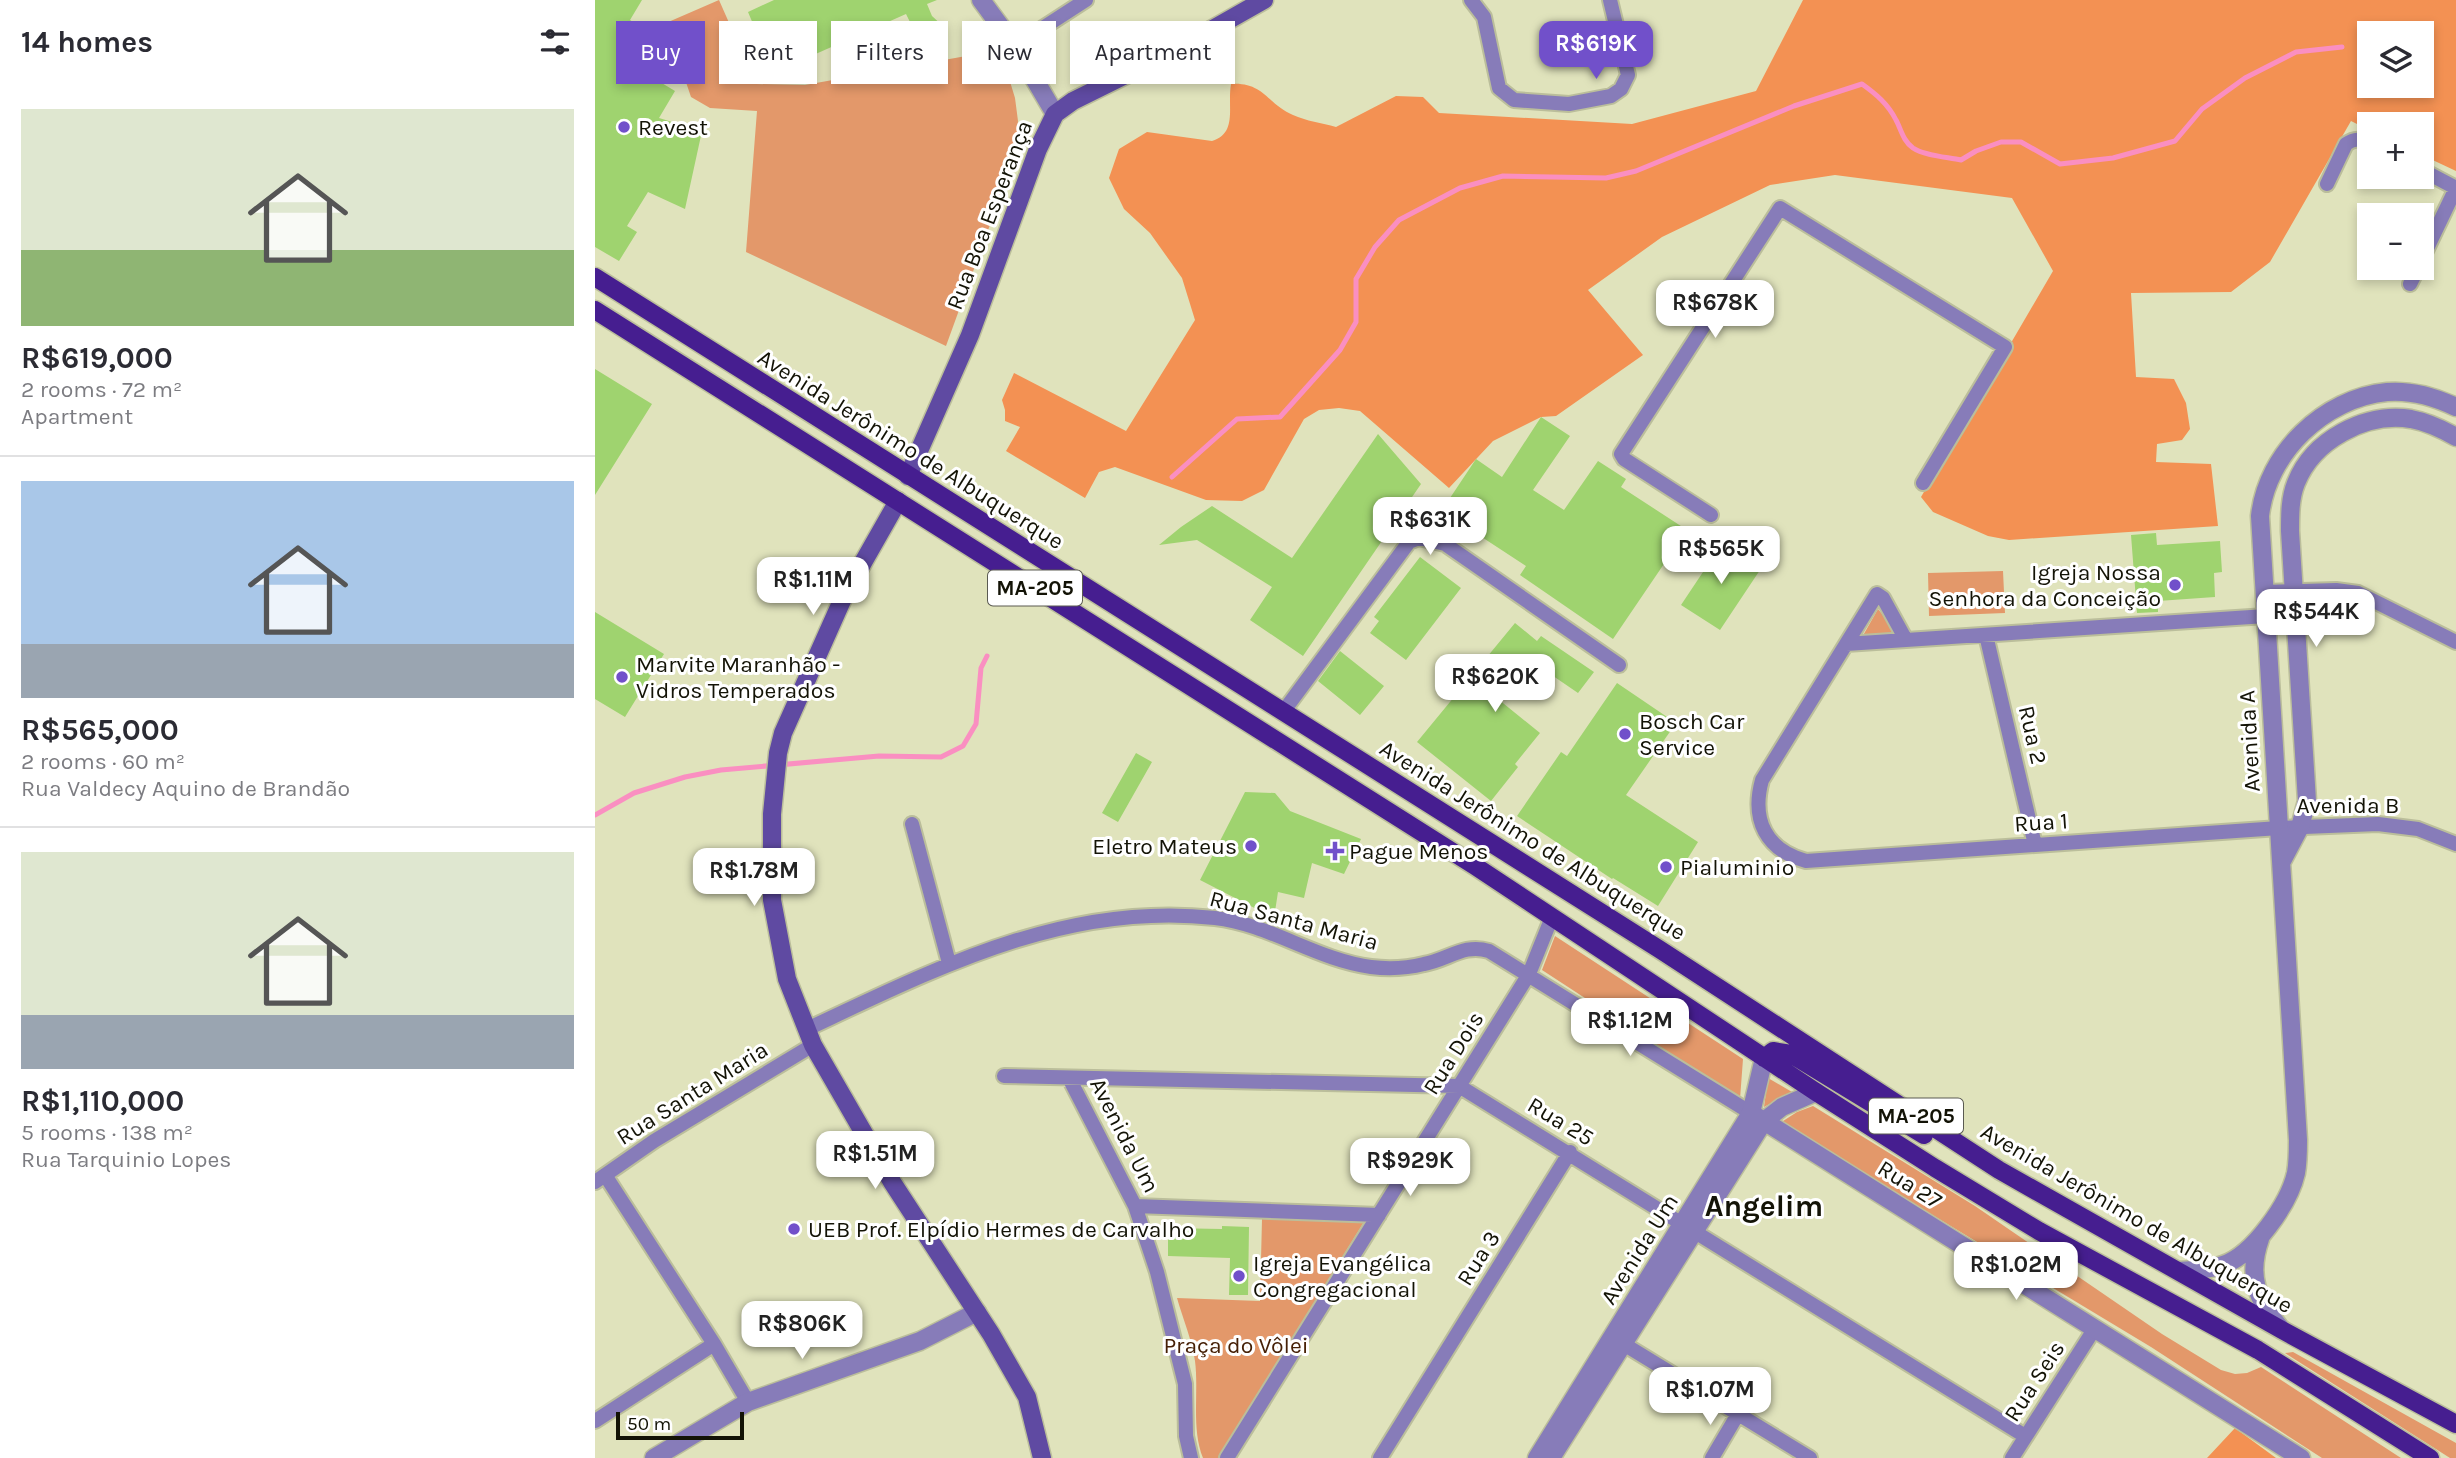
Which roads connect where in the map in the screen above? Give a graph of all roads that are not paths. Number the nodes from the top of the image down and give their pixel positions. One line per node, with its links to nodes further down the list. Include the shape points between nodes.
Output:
1 (981, 0): 6 (street)
2 (1086, 0): 7 (street)
3 (1264, 0): 9 (main road, Rua Boa Esperança)
4 (1471, 0): 5 (street, via 1484,17 1499,88 1514,100 1569,104 1612,96 1628,75)
5 (1610, 0)
6 (997, 21)
7 (1054, 21)
8 (1037, 84): 9 (street)
9 (1055, 114): 21 (main road, Rua Boa Esperança, via 970,335)
10 (2357, 139): 12 (street, via 2346,144)
11 (2434, 176): 13 (street)
12 (2327, 184)
13 (2456, 188): 14 (street)
14 (2434, 234)
15 (595, 278): 21 (main road, Avenida Jerônimo de Albuquerque / MA-205)
16 (2412, 280): 17 (street)
17 (2410, 284)
18 (595, 310): 23 (main road, MA-205)
19 (2456, 407): 26 (street, Avenida A, via 2422,395 2387,392 2342,405 2302,432 2283,455 2262,499)
20 (2456, 437): 25 (street, via 2425,423 2382,419 2350,428 2316,452 2297,481 2290,511)
21 (908, 476): 33 (main road, Avenida Jerônimo de Albuquerque / MA-205)
22 (1923, 483): 24 (street, via 2005,347 1780,208 1621,454)
23 (898, 501): 40 (main road, MA-205); 43 (main road, via 838,607 778,752 772,900 787,979)
24 (1711, 516)
25 (2293, 591): 26 (street); 30 (street, via 2358,593); 35 (street, via 2307,801)
26 (2265, 592): 27 (street, Avenida A)
27 (2266, 615): 28 (street); 36 (street, Avenida A)
28 (1986, 635): 29 (street); 38 (street, Rua 2)
29 (1906, 640): 31 (street); 31 (street, via 1877,594)
30 (2456, 642)
31 (1846, 644): 38 (street, Rua 1, via 1762,780 1759,814 1767,836 1782,852 1807,861)
32 (1619, 665): 33 (street, via 1445,544 1419,538 1409,542)
33 (1283, 712): 51 (main road, Avenida Jerônimo de Albuquerque / MA-205)
34 (912, 824): 41 (street)
35 (2300, 827): 36 (street, Avenida B); 37 (street, Avenida B, via 2391,824); 39 (street)
36 (2279, 828): 38 (street, Rua 1); 39 (street, Avenida A)
37 (2456, 844)
38 (2035, 845)
39 (2282, 861): 56 (street, Avenida A, via 2298,1161 2292,1186)
40 (1552, 916): 42 (street, Rua Dois); 44 (main road, MA-205)
41 (949, 963): 42 (street, Rua Santa Maria, via 1032,934 1102,919 1159,915 1217,918 1372,967 1423,965 1473,947); 43 (street, Rua Santa Maria)
42 (1529, 974): 47 (street, Rua Dois); 49 (street, Rua 27)
43 (810, 1037): 52 (street, Rua Santa Maria); 58 (main road, via 892,1182)
44 (1764, 1058): 48 (main road, MA-205); 49 (street, Avenida Um); 51 (main road, via 1773,1051 1791,1054 1950,1150)
45 (1004, 1076): 46 (street, Rua 25)
46 (1069, 1078): 47 (street, Rua 25); 53 (street, Avenida Um)
47 (1459, 1086): 50 (street, Rua 25); 54 (street, Rua Dois)
48 (1817, 1092): 49 (street, Avenida Um); 79 (main road, MA-205, via 2010,1214 2257,1350)
49 (1757, 1117): 55 (street, Avenida Um); 59 (street, Rua 27)
50 (1570, 1153): 55 (street, Rua 25); 72 (street, Rua 3)
51 (1999, 1170): 57 (main road, Avenida Jerônimo de Albuquerque / MA-205)
52 (600, 1179): 62 (street)
53 (1135, 1206): 54 (street); 70 (street, Avenida Um, via 1185,1384)
54 (1378, 1215): 71 (street, Rua Dois)
55 (1689, 1227): 61 (street, Avenida Um); 67 (street, Rua 25)
56 (2260, 1240): 57 (street, Avenida A, via 2225,1265); 60 (street, Avenida A, via 2254,1280 2265,1307)
57 (2179, 1271): 60 (main road, Avenida Jerônimo de Albuquerque / MA-205)
58 (977, 1312): 63 (street, via 920,1341); 69 (main road, via 1027,1397)
59 (2095, 1328): 67 (street, Rua Seis); 78 (street, Rua 27)
60 (2282, 1329): 66 (main road, Avenida Jerônimo de Albuquerque / MA-205)
61 (1618, 1340): 64 (street); 73 (street, Avenida Um); 74 (street, Avenida Um)
62 (714, 1344): 63 (street); 65 (street)
63 (748, 1402): 68 (street)
64 (1738, 1414): 75 (street); 76 (street)
65 (595, 1421)
66 (2456, 1424)
67 (2025, 1436): 77 (street, Rua Seis)
68 (654, 1458)
69 (1042, 1458)
70 (1191, 1458)
71 (1227, 1458)
72 (1380, 1458)
73 (1537, 1458)
74 (1551, 1458)
75 (1712, 1458)
76 (1810, 1458)
77 (2012, 1458)
78 (2301, 1458)
79 (2430, 1458)

